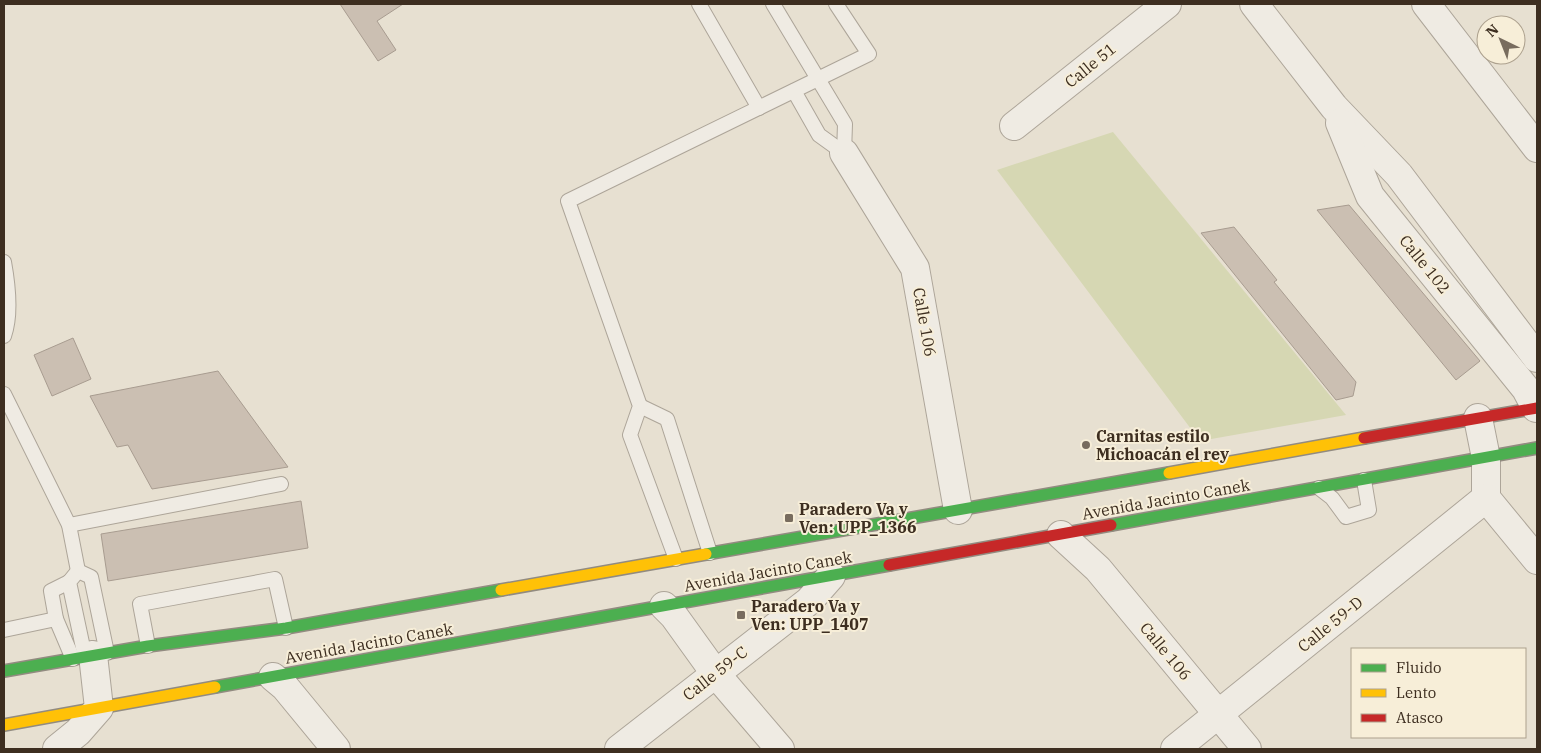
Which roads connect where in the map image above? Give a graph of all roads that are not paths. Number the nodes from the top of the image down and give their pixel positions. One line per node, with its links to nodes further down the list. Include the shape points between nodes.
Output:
1 (699, 4): 9 (lane)
2 (773, 4): 7 (lane)
3 (836, 4): 7 (lane, via 869,54)
4 (1167, 4): 11 (street, Calle 51)
5 (1254, 4): 10 (street, Calle 102)
6 (1426, 4): 12 (street)
7 (819, 79): 8 (lane); 13 (lane, via 845,124)
8 (794, 91): 9 (lane); 13 (lane, via 819,135)
9 (759, 108): 18 (lane, via 568,201)
10 (1334, 108): 16 (street, Calle 102, via 1399,175); 19 (street, Calle 102, via 1370,196 1526,389)
11 (1014, 126)
12 (1535, 140)
13 (844, 153): 27 (street, Calle 106, via 915,268)
14 (4, 262): 15 (lane, via 8,316)
15 (4, 336)
16 (1537, 358)
17 (4, 394): 28 (lane)
18 (640, 406): 30 (lane, via 667,419); 31 (lane, via 630,435)
19 (1537, 408): 20 (main road, Avenida Jacinto Canek)
20 (1478, 418): 22 (street); 27 (main road, Avenida Jacinto Canek)
21 (1537, 448): 22 (main road, Avenida Jacinto Canek)
22 (1486, 458): 23 (main road, Avenida Jacinto Canek); 26 (street)
23 (1364, 480): 25 (main road, Avenida Jacinto Canek); 25 (lane, via 1369,510 1346,517 1332,498)
24 (281, 484): 28 (lane)
25 (1319, 488): 29 (main road, Avenida Jacinto Canek)
26 (1486, 498): 32 (street); 46 (street, Calle 59-D)
27 (958, 510): 30 (main road, Avenida Jacinto Canek)
28 (69, 525): 33 (lane)
29 (1061, 535): 34 (main road, Avenida Jacinto Canek); 46 (street, Calle 106, via 1098,569)
30 (710, 553): 31 (main road, Avenida Jacinto Canek)
31 (676, 559): 38 (main road, Avenida Jacinto Canek)
32 (1537, 560)
33 (78, 571): 35 (lane); 41 (lane, via 91,577)
34 (831, 576): 36 (main road, Avenida Jacinto Canek); 43 (street, Calle 59-C, via 809,601)
35 (68, 582): 37 (lane, via 51,591); 41 (lane)
36 (664, 606): 43 (street); 44 (main road, Avenida Jacinto Canek)
37 (56, 619): 39 (lane); 41 (lane)
38 (286, 628): 40 (main road, Avenida Jacinto Canek); 40 (lane, via 275,579 140,604)
39 (4, 630)
40 (148, 646): 41 (main road, Avenida Jacinto Canek)
41 (89, 656): 42 (main road, Avenida Jacinto Canek); 45 (street)
42 (4, 671)
43 (715, 672): 50 (street, Calle 59-C); 51 (street)
44 (273, 677): 45 (main road, Avenida Jacinto Canek); 49 (street)
45 (99, 708): 47 (main road, Avenida Jacinto Canek); 48 (street, via 78,732)
46 (1218, 714): 52 (street, Calle 59-D); 53 (street, Calle 106)
47 (4, 725)
48 (57, 749)
49 (336, 749)
50 (619, 749)
51 (780, 749)
52 (1175, 749)
53 (1247, 749)

